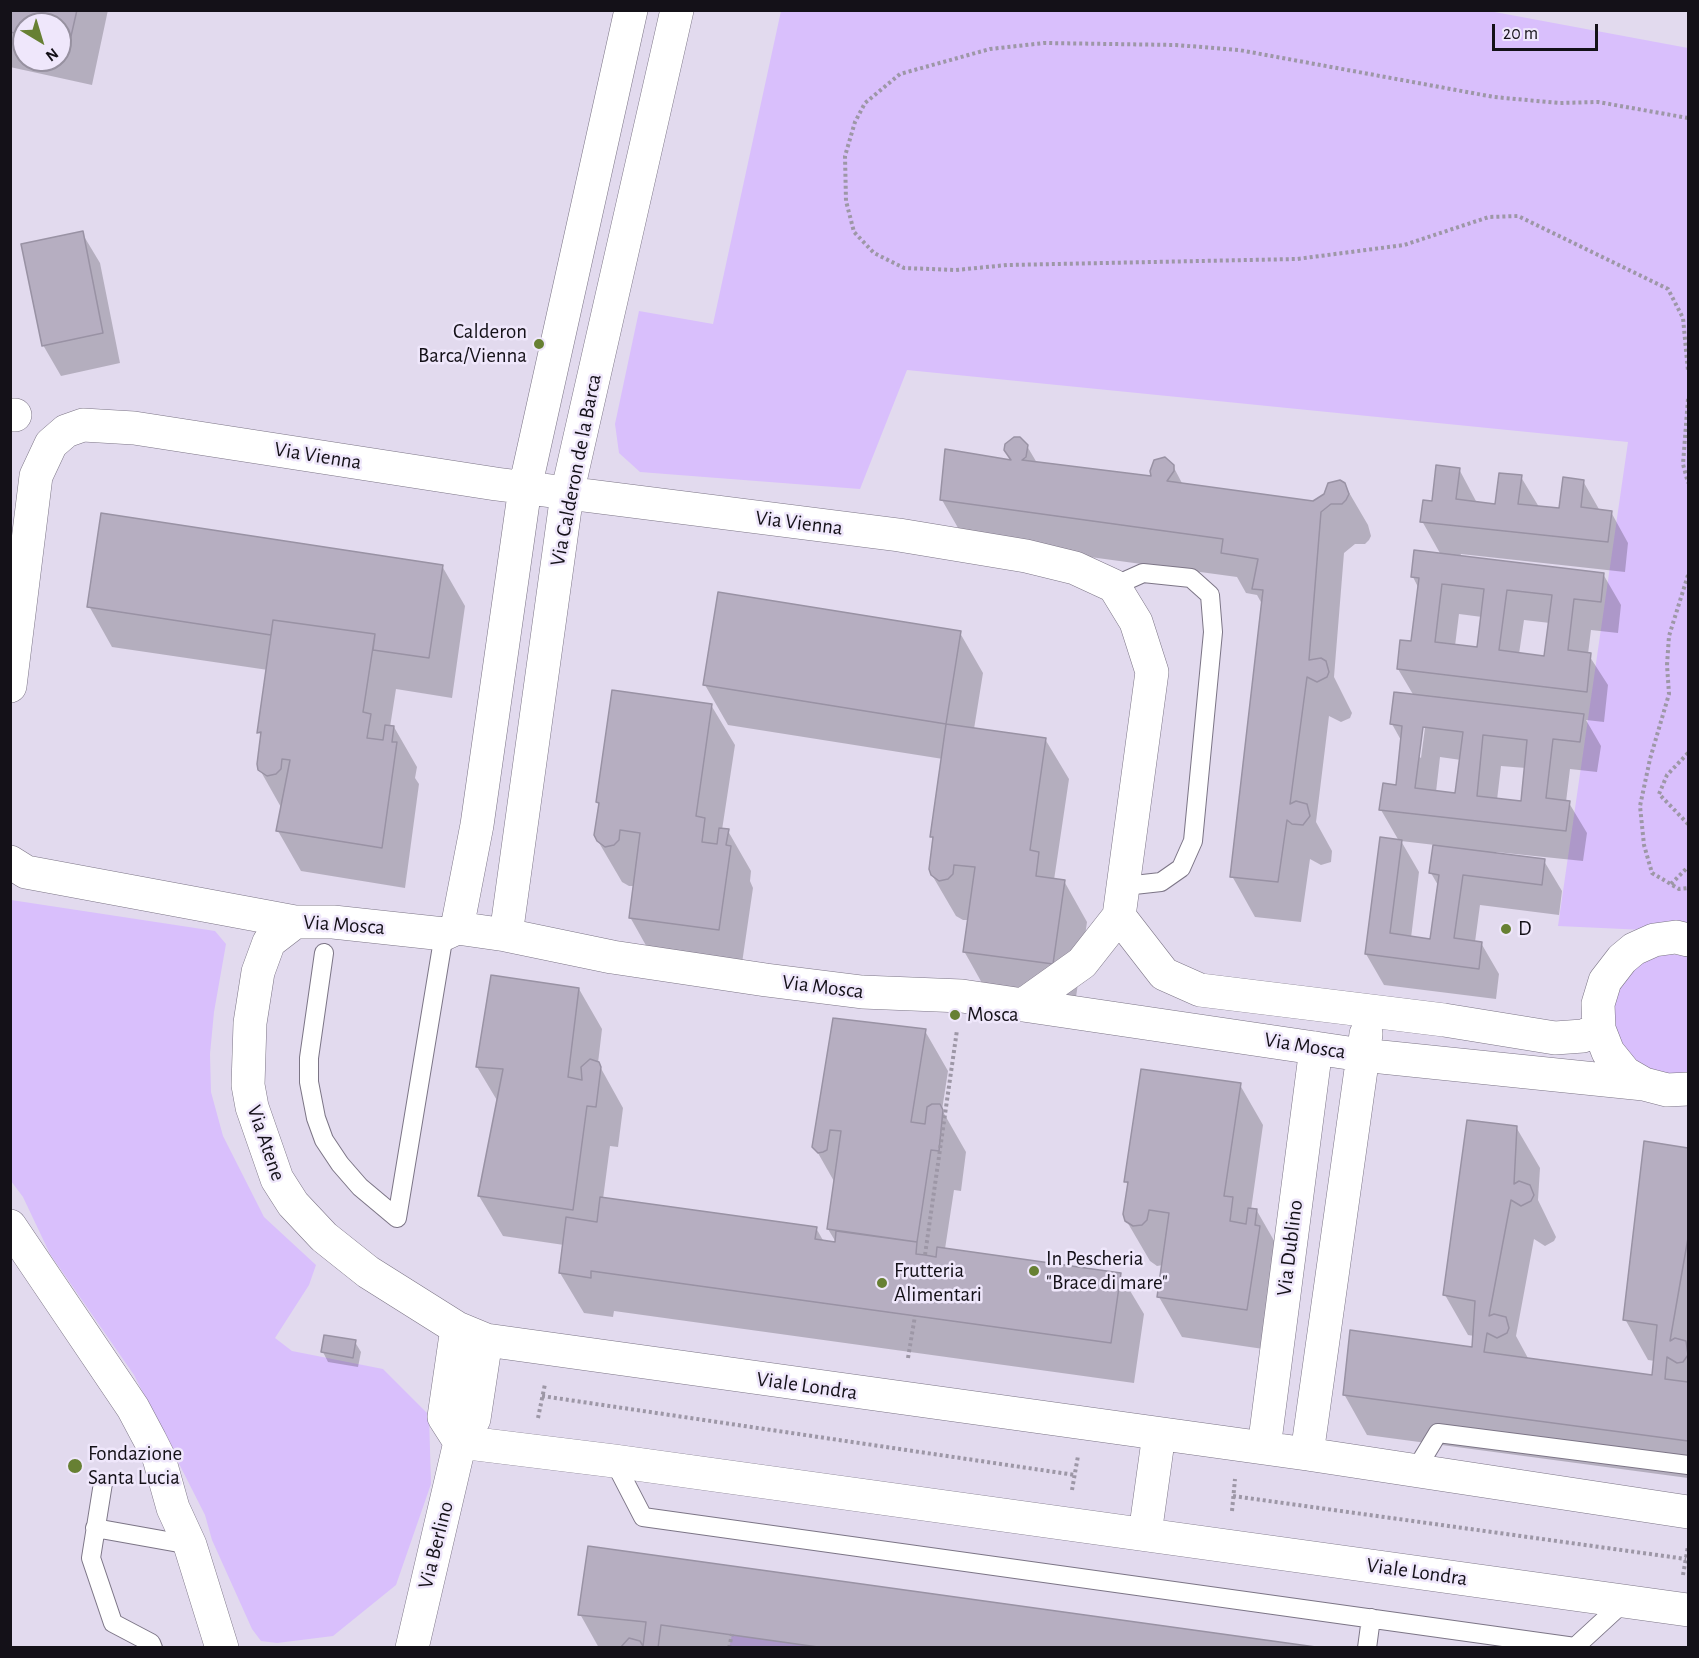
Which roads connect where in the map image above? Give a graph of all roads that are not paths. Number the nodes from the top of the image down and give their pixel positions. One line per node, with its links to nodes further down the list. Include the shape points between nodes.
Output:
1 (631, 10): 3 (street, Via Calderon de la Barca)
2 (677, 10): 4 (street, Via Calderon de la Barca)
3 (525, 488): 4 (street, Via Vienna); 6 (street, Via Vienna, via 134,428 83,425 66,431 51,444 36,476); 10 (street, Via Calderon de la Barca, via 477,825)
4 (567, 494): 5 (street, Via Vienna, via 898,535 1026,556 1075,568); 11 (street, Via Calderon de la Barca)
5 (1114, 586): 8 (street, via 1136,622 1152,672); 8 (lane, via 1143,573 1191,578 1210,595 1213,632 1193,841 1181,868)
6 (10, 686)
7 (10, 862): 9 (street, Via Mosca, via 26,872)
8 (1122, 901): 14 (street, via 1082,963); 15 (street, Via Mosca, via 1164,974 1200,990)
9 (295, 922): 10 (street, Via Mosca); 22 (street, Via Atene, via 269,942 258,972 250,1023 248,1085 273,1171 293,1204 324,1237 368,1272)
10 (451, 931): 11 (street, Via Mosca); 13 (lane, via 397,1218 340,1164 315,1118 309,1058)
11 (506, 934): 14 (street, Via Mosca, via 612,957 766,980 862,992 962,996)
12 (1689, 940): 16 (street, via 1654,940 1622,959 1605,981 1599,1004)
13 (324, 953)
14 (1023, 1005): 17 (street, Via Mosca)
15 (1369, 1011): 16 (street, Via Mosca, via 1555,1038); 18 (street)
16 (1599, 1029): 19 (street, via 1608,1052 1625,1073)
17 (1316, 1048): 18 (street, Via Mosca); 25 (street, Via Dublino)
18 (1362, 1055): 19 (street, Via Mosca); 26 (street)
19 (1644, 1084): 20 (street, Via Mosca, via 1666,1090)
20 (1689, 1089)
21 (10, 1226): 34 (street, via 133,1408 159,1458 173,1508)
22 (472, 1334): 23 (street, Viale Londra, via 553,1351); 24 (street, via 444,1417)
23 (1159, 1434): 25 (street, Viale Londra); 33 (street)
24 (460, 1442): 27 (street, Viale Londra); 37 (street, Via Berlino)
25 (1252, 1447): 26 (street, Viale Londra)
26 (1307, 1454): 29 (street, Viale Londra)
27 (614, 1461): 33 (street, Viale Londra); 38 (lane, via 643,1517)
28 (1689, 1465): 29 (lane, via 1438,1434)
29 (1415, 1471): 31 (street, Viale Londra)
30 (103, 1483): 32 (lane)
31 (1689, 1512)
32 (95, 1528): 34 (lane); 39 (lane, via 91,1558 113,1623)
33 (1145, 1534): 35 (street, Viale Londra)
34 (190, 1545): 40 (street)
35 (1624, 1602): 36 (street, Viale Londra); 38 (lane, via 1575,1647)
36 (1689, 1611)
37 (418, 1615): 41 (street); 42 (street, Via Berlino)
38 (1371, 1618): 43 (lane)
39 (153, 1647)
40 (222, 1647)
41 (390, 1647)
42 (412, 1647)
43 (1367, 1647)

